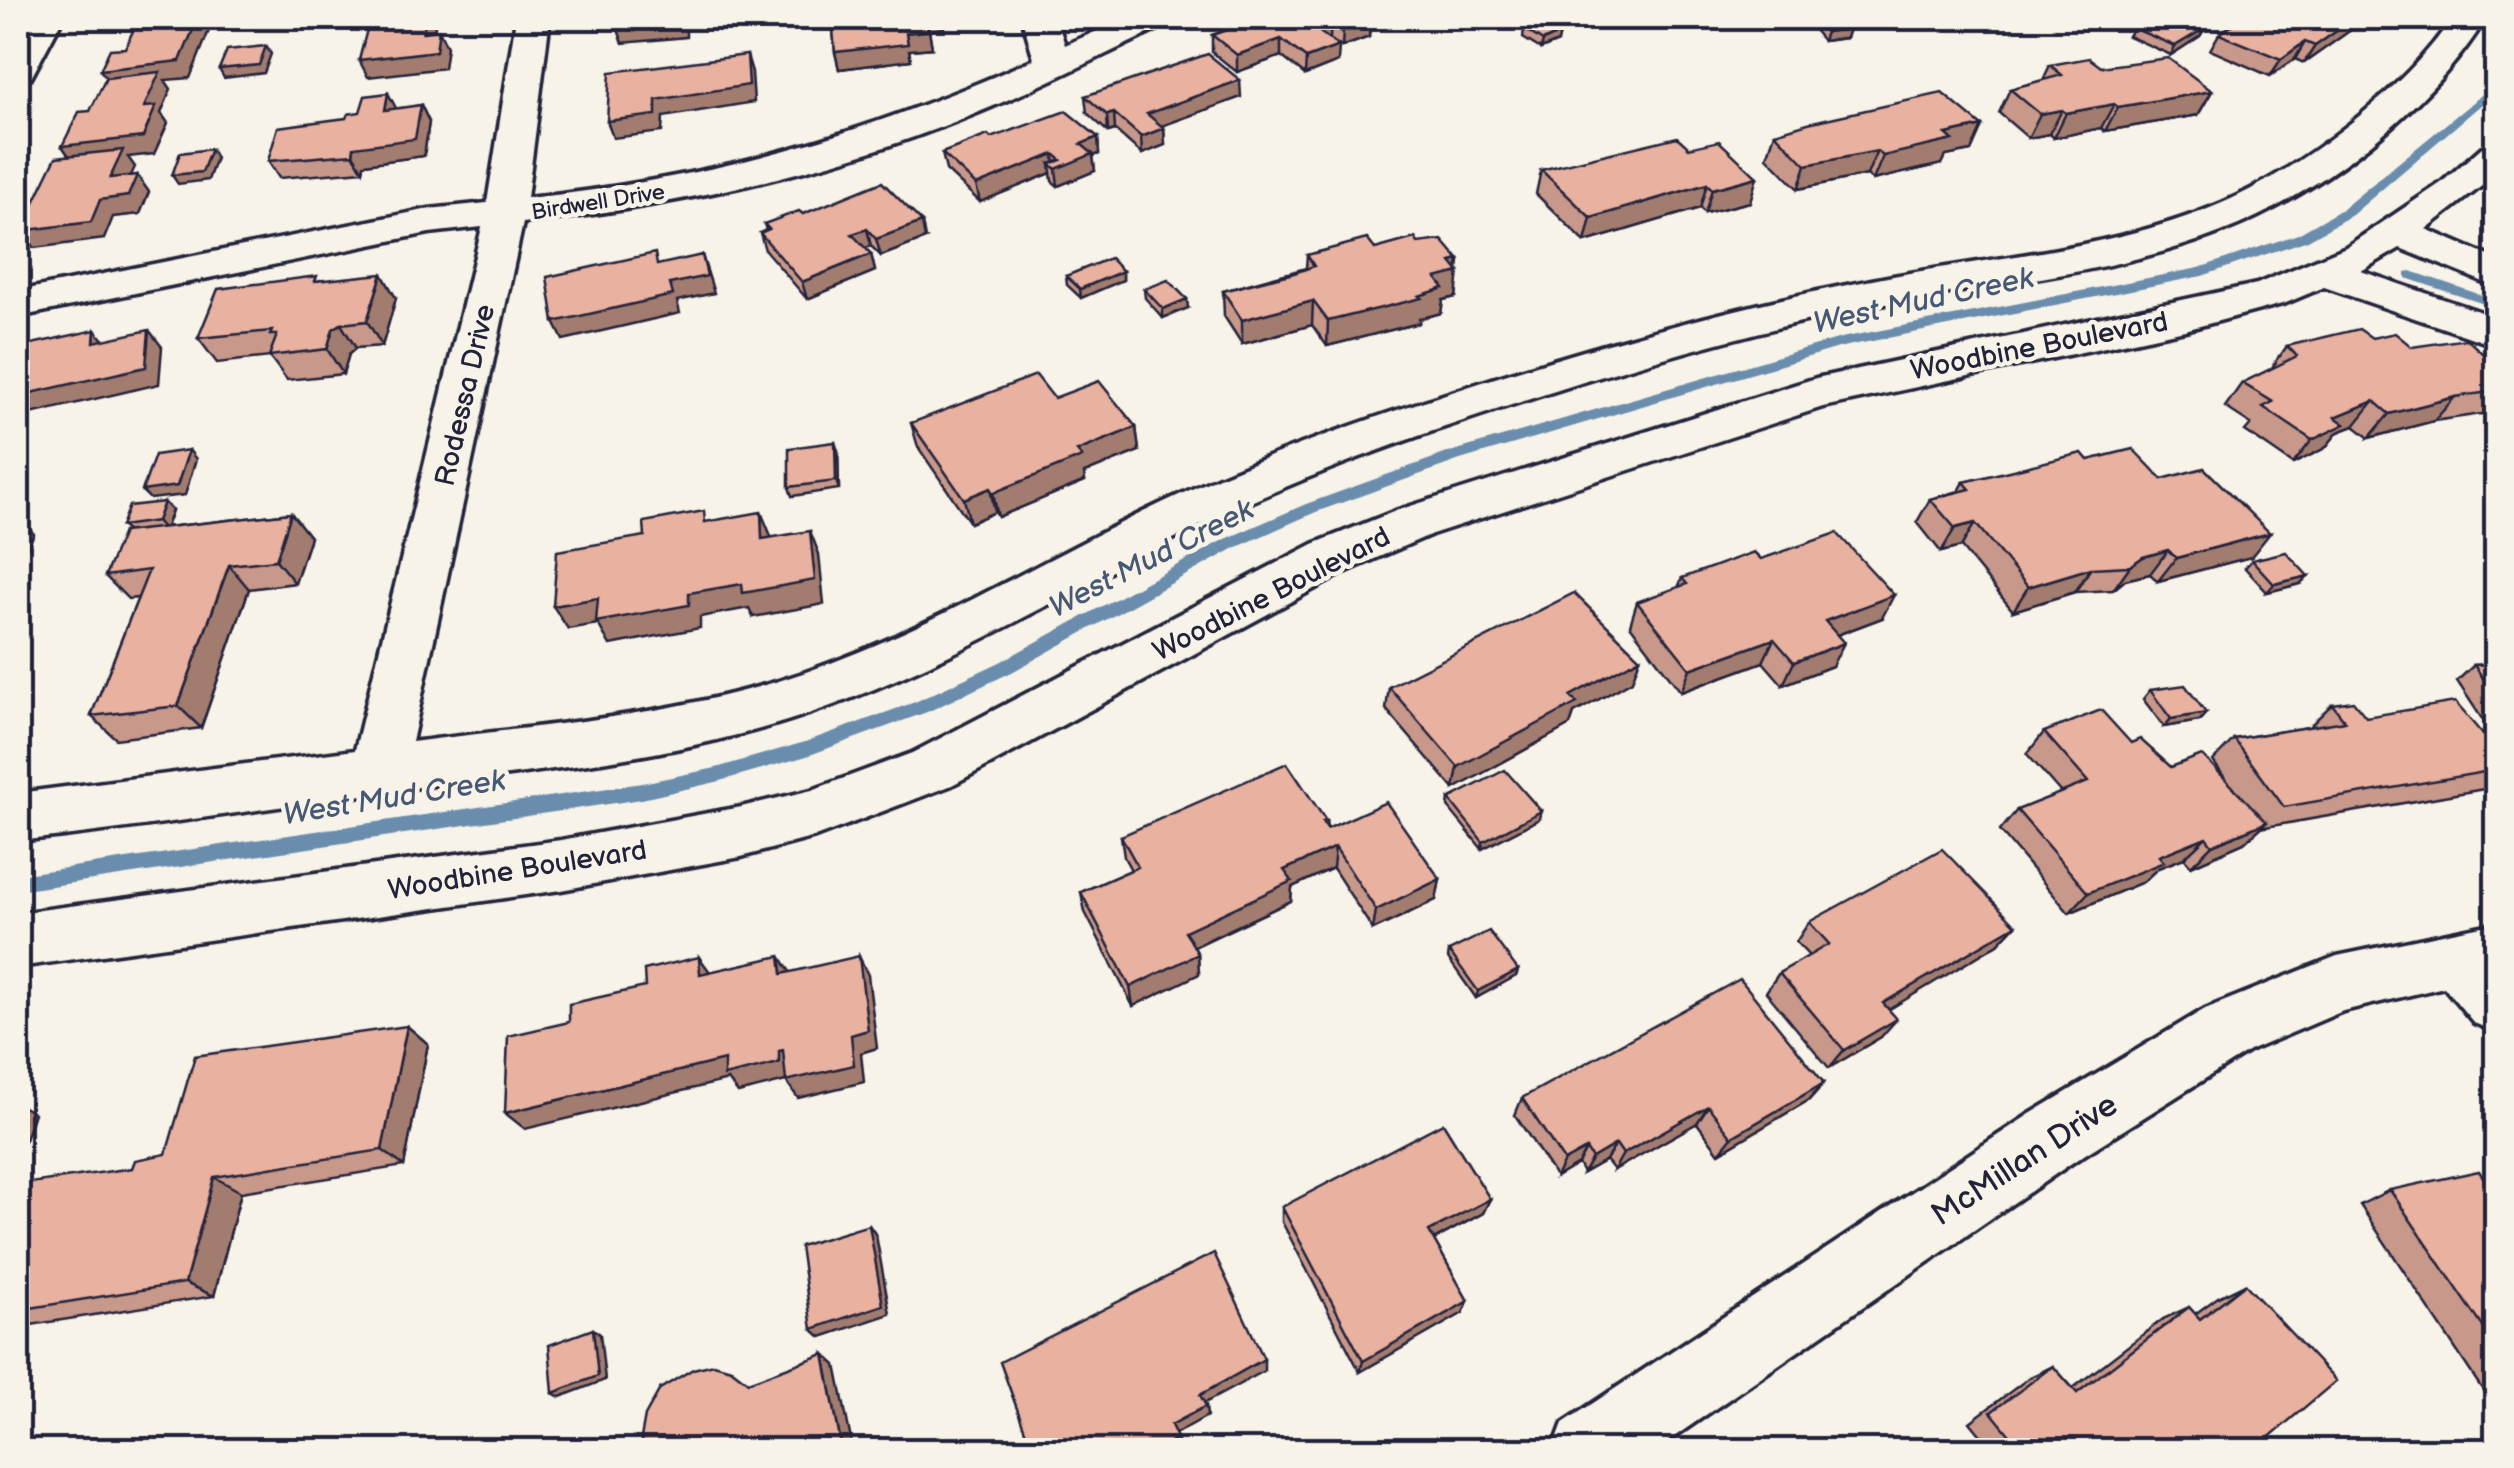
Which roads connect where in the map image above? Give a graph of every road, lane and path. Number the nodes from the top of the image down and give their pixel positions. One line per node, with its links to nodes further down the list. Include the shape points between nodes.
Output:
1 (46, 18): 7 (street)
2 (533, 18): 9 (street, Rodessa Drive)
3 (1039, 18): 6 (street)
4 (1156, 18): 6 (street, Birdwell Drive)
5 (2469, 18): 15 (street, via 2446,52 2360,128 2278,189 2212,222 2122,248 1870,294 1680,340 1376,434 1166,522 933,644 775,704 642,733)
6 (1054, 66): 9 (street, Birdwell Drive, via 919,123 812,158 623,200)
7 (18, 70)
8 (2496, 156): 10 (street, Woodbine Boulevard)
9 (504, 215): 13 (street, Birdwell Drive, via 429,221); 15 (street, Rodessa Drive)
10 (2398, 232): 11 (street, Woodbine Boulevard); 12 (street)
11 (2324, 273): 14 (street); 17 (street, Woodbine Boulevard, via 2185,316 1816,393 1415,522 1331,557 932,769 815,813 561,865)
12 (2496, 274)
13 (18, 304)
14 (2496, 332)
15 (378, 769): 16 (street)
16 (18, 818)
17 (18, 940)
18 (2483, 970): 19 (street, McMillan Drive, via 2337,984 2227,1030 2053,1137)
19 (1590, 1450)

